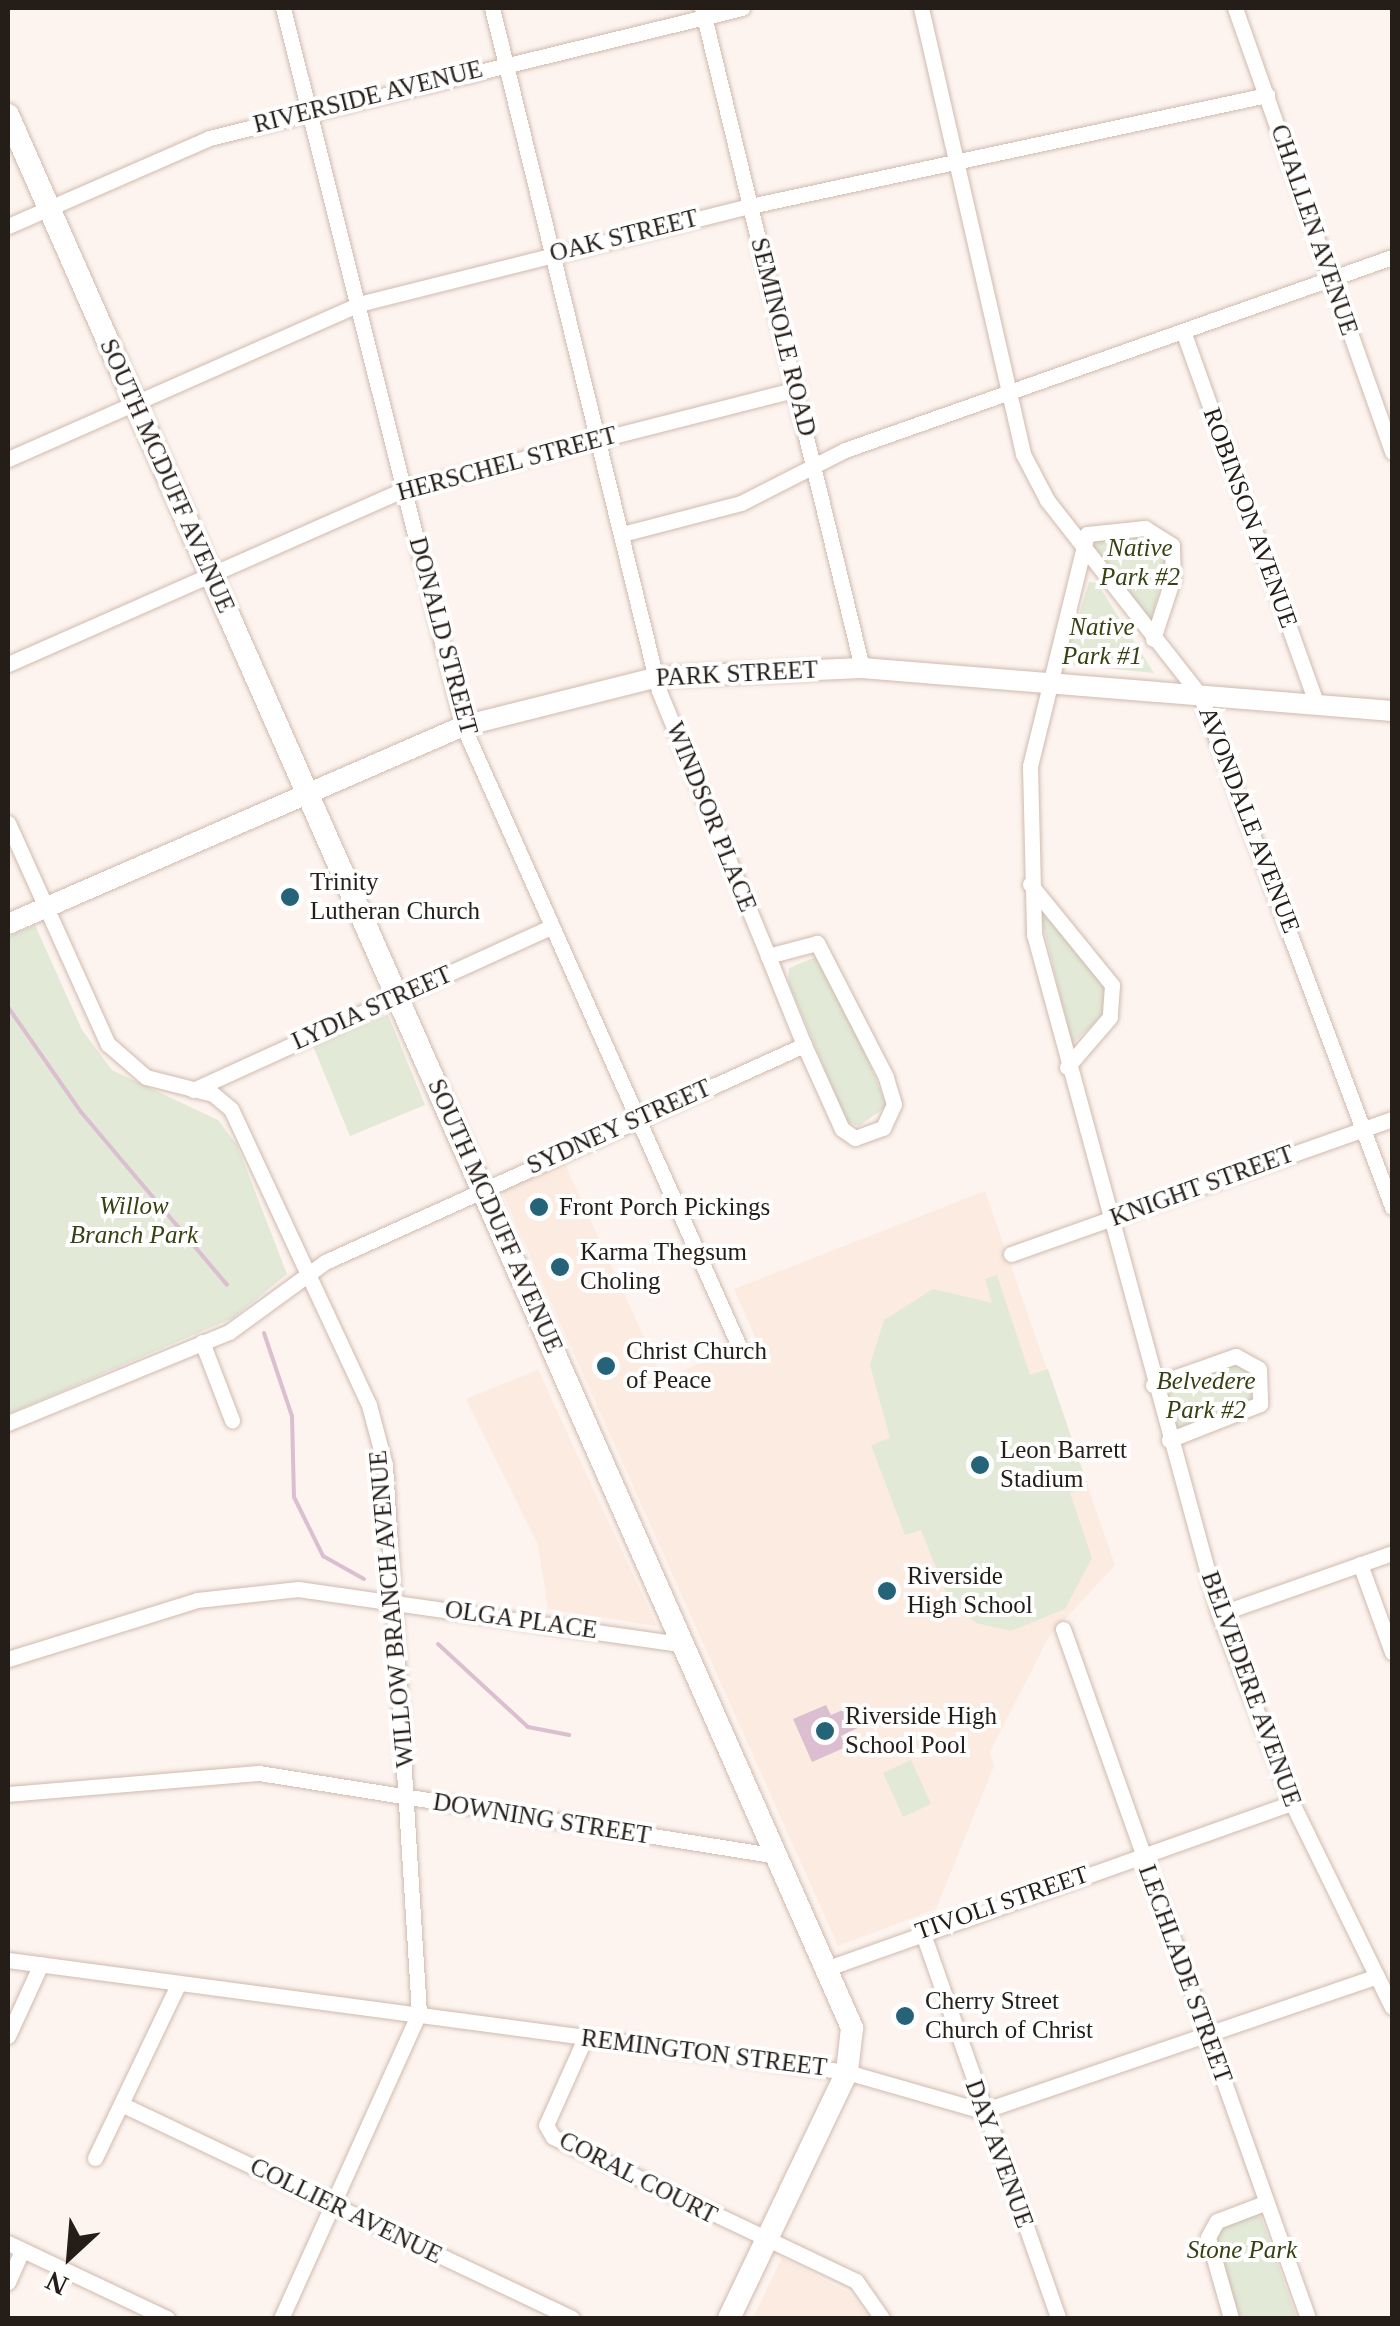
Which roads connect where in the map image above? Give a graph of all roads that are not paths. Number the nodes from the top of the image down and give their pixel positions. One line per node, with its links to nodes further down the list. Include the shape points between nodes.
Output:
1 (283, 8): 9 (street, DONALD STREET)
2 (492, 8): 7 (street, WINDSOR PLACE)
3 (742, 8): 6 (street, RIVERSIDE AVENUE)
4 (921, 8): 11 (street, AVONDALE AVENUE)
5 (1235, 8): 8 (street, CHALLEN AVENUE)
6 (703, 12): 7 (street, RIVERSIDE AVENUE); 12 (street, SEMINOLE ROAD)
7 (505, 62): 9 (street, RIVERSIDE AVENUE); 15 (street, WINDSOR PLACE)
8 (1267, 95): 11 (street, OAK STREET); 17 (street, CHALLEN AVENUE)
9 (309, 112): 13 (street, RIVERSIDE AVENUE, via 190,145); 18 (street, DONALD STREET)
10 (8, 115): 13 (main road, SOUTH MCDUFF AVENUE)
11 (954, 162): 12 (street, OAK STREET); 21 (street, AVONDALE AVENUE)
12 (750, 206): 15 (street, OAK STREET); 20 (street, SEMINOLE ROAD)
13 (48, 208): 14 (street, RIVERSIDE AVENUE); 22 (main road, SOUTH MCDUFF AVENUE)
14 (8, 226)
15 (553, 254): 18 (street, OAK STREET); 23 (street, WINDSOR PLACE)
16 (1392, 257): 17 (street)
17 (1331, 278): 19 (street); 24 (street, CHALLEN AVENUE)
18 (359, 304): 22 (street, OAK STREET); 27 (street, DONALD STREET)
19 (1183, 331): 21 (street); 38 (street, ROBINSON AVENUE)
20 (797, 389): 23 (street, HERSCHEL STREET); 26 (street, SEMINOLE ROAD)
21 (1006, 394): 26 (street); 29 (street, AVONDALE AVENUE, via 1036,482)
22 (134, 402): 25 (street, OAK STREET); 30 (main road, SOUTH MCDUFF AVENUE)
23 (600, 439): 27 (street, HERSCHEL STREET); 28 (street, WINDSOR PLACE)
24 (1392, 452)
25 (8, 458)
26 (816, 465): 28 (street, via 740,504); 33 (street, SEMINOLE ROAD)
27 (404, 489): 30 (street, HERSCHEL STREET); 40 (street, DONALD STREET)
28 (626, 533): 34 (street, WINDSOR PLACE)
29 (1082, 544): 31 (street, AVONDALE AVENUE); 31 (street, via 1099,529 1145,528 1172,545 1173,578); 35 (street, BELVEDERE AVENUE)
30 (210, 574): 32 (street, HERSCHEL STREET); 41 (main road, SOUTH MCDUFF AVENUE)
31 (1153, 639): 36 (street, AVONDALE AVENUE)
32 (8, 664)
33 (862, 668): 34 (street, PARK STREET); 35 (street, PARK STREET)
34 (658, 677): 40 (street, PARK STREET); 47 (street, WINDSOR PLACE)
35 (1051, 682): 36 (street, PARK STREET); 43 (street, BELVEDERE AVENUE, via 1030,766)
36 (1200, 695): 38 (street, PARK STREET); 54 (street, AVONDALE AVENUE)
37 (1392, 699): 39 (street)
38 (1317, 705): 39 (street, PARK STREET)
39 (1382, 710)
40 (464, 726): 41 (street, PARK STREET); 46 (street, DONALD STREET)
41 (306, 790): 44 (street, PARK STREET); 48 (main road, SOUTH MCDUFF AVENUE)
42 (8, 824): 44 (street, WILLOW BRANCH AVENUE)
43 (1030, 884): 50 (street, BELVEDERE AVENUE); 50 (street, via 1112,985 1110,1017)
44 (43, 907): 45 (street, PARK STREET); 51 (street, WILLOW BRANCH AVENUE, via 108,1044 146,1077)
45 (8, 924)
46 (551, 927): 48 (street, LYDIA STREET); 52 (street, DONALD STREET)
47 (768, 956): 49 (street, WINDSOR PLACE); 49 (street, WINDSOR PLACE, via 817,943 886,1078 894,1104 883,1128 856,1138 842,1129)
48 (396, 996): 51 (street, LYDIA STREET); 55 (main road, SOUTH MCDUFF AVENUE)
49 (804, 1044): 52 (street, SYDNEY STREET)
50 (1067, 1067): 57 (street, BELVEDERE AVENUE)
51 (193, 1090): 59 (street, WILLOW BRANCH AVENUE, via 231,1108)
52 (636, 1118): 55 (street, SYDNEY STREET); 61 (street, DONALD STREET)
53 (1392, 1119): 54 (street, KNIGHT STREET)
54 (1363, 1129): 56 (street, AVONDALE AVENUE); 57 (street, KNIGHT STREET)
55 (483, 1188): 59 (street, SYDNEY STREET); 71 (main road, SOUTH MCDUFF AVENUE)
56 (1392, 1207)
57 (1108, 1220): 58 (street, KNIGHT STREET); 62 (street, BELVEDERE AVENUE)
58 (1011, 1254)
59 (310, 1273): 60 (street, SYDNEY STREET, via 267,1312); 68 (street, WILLOW BRANCH AVENUE, via 376,1426)
60 (202, 1342): 63 (street); 64 (street, SYDNEY STREET)
61 (738, 1344)
62 (1152, 1384): 65 (street, BELVEDERE AVENUE); 65 (street, via 1236,1356 1260,1369 1260,1404)
63 (232, 1420)
64 (8, 1423)
65 (1169, 1440): 69 (street, BELVEDERE AVENUE)
66 (1392, 1553): 67 (street)
67 (1360, 1564): 69 (street); 72 (street)
68 (395, 1602): 71 (street, OLGA PLACE); 73 (street, OLGA PLACE, via 298,1589 228,1594); 75 (street, WILLOW BRANCH AVENUE)
69 (1218, 1614): 76 (street, BELVEDERE AVENUE)
70 (1063, 1630): 77 (street, LECHLADE STREET)
71 (684, 1645): 78 (main road, SOUTH MCDUFF AVENUE)
72 (1392, 1652)
73 (8, 1659)
74 (8, 1794): 75 (street, DOWNING STREET, via 230,1772)
75 (407, 1799): 78 (street, DOWNING STREET); 86 (street, WILLOW BRANCH AVENUE)
76 (1292, 1803): 77 (street, TIVOLI STREET); 84 (street, BELVEDERE AVENUE)
77 (1142, 1854): 79 (street, TIVOLI STREET); 88 (street, LECHLADE STREET)
78 (778, 1856): 82 (main road, SOUTH MCDUFF AVENUE)
79 (922, 1931): 82 (street, TIVOLI STREET); 92 (street, DAY AVENUE)
80 (8, 1960): 81 (street, REMINGTON STREET)
81 (41, 1964): 83 (street, REMINGTON STREET); 87 (street)
82 (828, 1968): 90 (main road, SOUTH MCDUFF AVENUE, via 852,2028)
83 (179, 1983): 86 (street, REMINGTON STREET); 91 (street)
84 (1384, 1983): 85 (street, BELVEDERE AVENUE); 88 (street)
85 (1392, 2006)
86 (419, 2013): 89 (street, REMINGTON STREET); 95 (street, WILLOW BRANCH AVENUE)
87 (8, 2036)
88 (1208, 2036): 92 (street); 94 (street, LECHLADE STREET)
89 (586, 2038): 90 (street, REMINGTON STREET); 96 (street, CORAL COURT, via 546,2125 553,2138)
90 (847, 2072): 92 (street, REMINGTON STREET); 96 (main road, SOUTH MCDUFF AVENUE)
91 (121, 2104): 93 (street); 95 (street, COLLIER AVENUE)
92 (983, 2111): 104 (street, DAY AVENUE)
93 (95, 2158)
94 (1267, 2202): 105 (street, via 1217,2221 1208,2237); 106 (street, LECHLADE STREET)
95 (336, 2206): 100 (street, WILLOW BRANCH AVENUE); 101 (street, COLLIER AVENUE)
96 (766, 2242): 102 (main road, SOUTH MCDUFF AVENUE); 103 (street, via 856,2281)
97 (15, 2247): 98 (street); 99 (street)
98 (8, 2282)
99 (167, 2318)
100 (282, 2318)
101 (572, 2318)
102 (729, 2318)
103 (882, 2318)
104 (1058, 2318)
105 (1232, 2318)
106 (1308, 2318)

